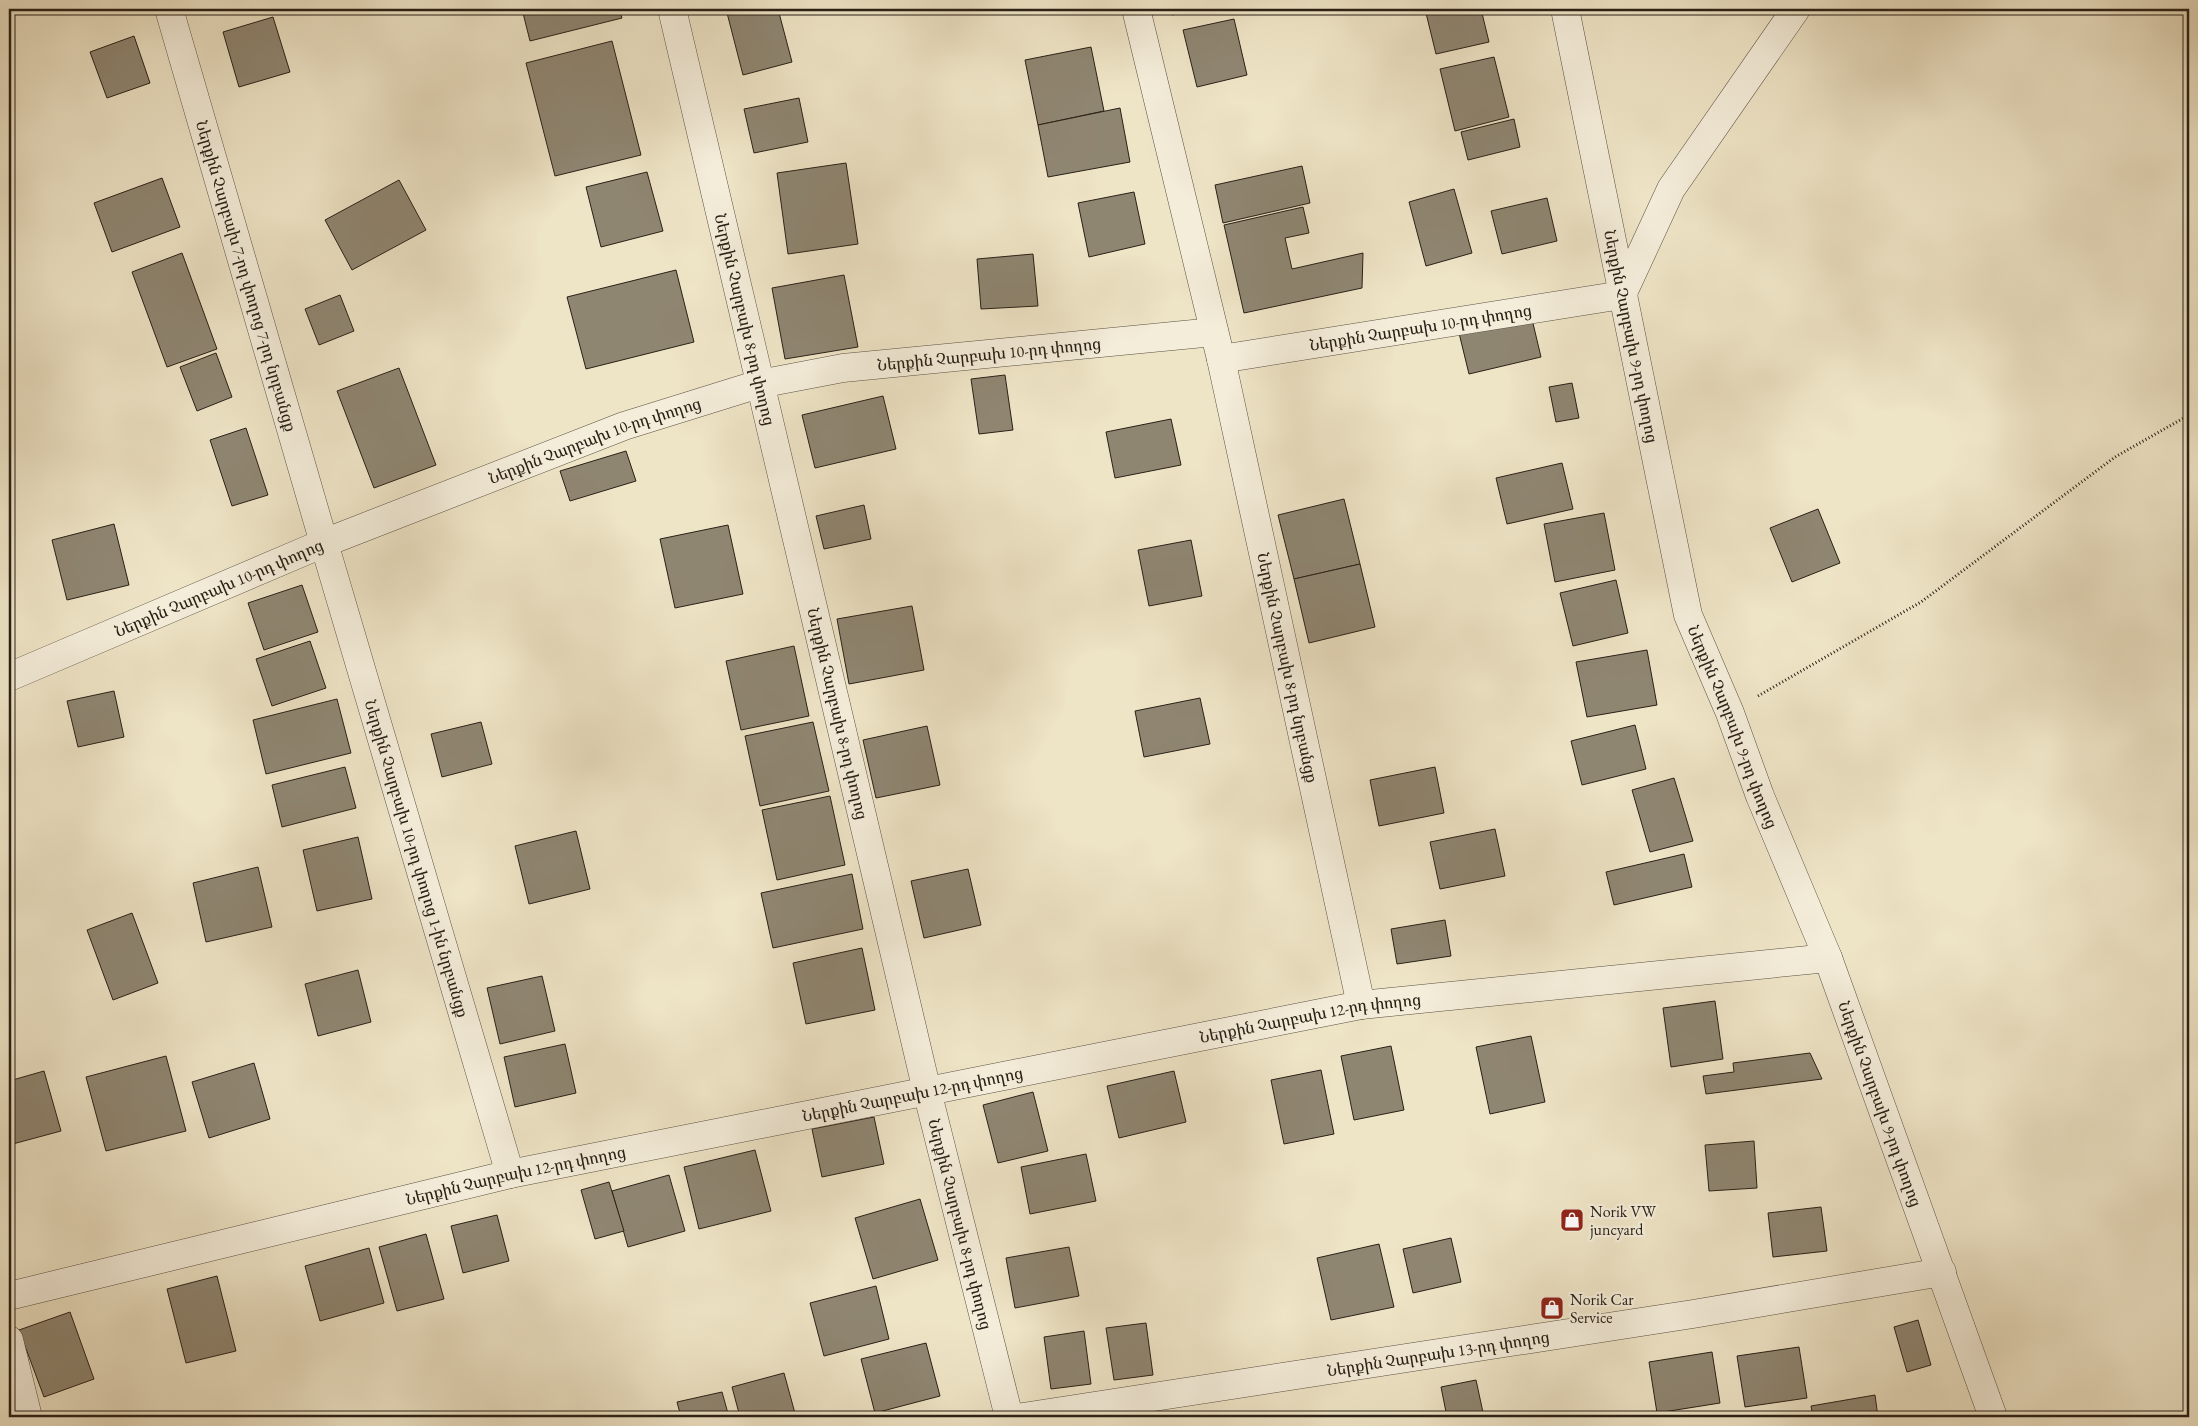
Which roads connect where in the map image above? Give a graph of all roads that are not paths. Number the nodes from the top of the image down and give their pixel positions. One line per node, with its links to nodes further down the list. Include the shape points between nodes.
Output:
1 (168, 9): 10 (street, Ներքին Չարբախ 7-րդ փողոց 7-րդ նրբանցք)
2 (672, 9): 9 (street, Ներքին Չարբախ 8-րդ փողոց)
3 (1136, 9): 7 (street, Ներքին Չարբախ 8-րդ նրբանցք)
4 (1565, 9): 6 (street, Ներքին Չարբախ 9-րդ փողոց)
5 (1796, 9): 6 (street, via 1671,189)
6 (1622, 295): 8 (street, Ներքին Չարբախ 10-րդ փողոց); 12 (street, Ներքին Չարբախ 9-րդ փողոց, via 1688,615)
7 (1214, 332): 8 (street, Ներքին Չարբախ 8-րդ նրբանցք); 9 (street, Ներքին Չարբախ 10-րդ փողոց, via 842,368)
8 (1221, 359): 13 (street, Ներքին Չարբախ 8-րդ նրբանցք)
9 (759, 384): 10 (street, Ներքին Չարբախ 10-րդ փողոց, via 624,426); 14 (street, Ներքին Չարբախ 8-րդ փողոց)
10 (324, 544): 11 (street, Ներքին Չարբախ 10-րդ փողոց); 15 (street, Ներքին Չարբախ 10-րդ փողոց 1-ին նրբանցք)
11 (9, 677)
12 (1828, 958): 13 (street, Ներքին Չարբախ 12-րդ փողոց); 16 (street, Ներքին Չարբախ 9-րդ փողոց)
13 (1361, 1005): 14 (street, Ներքին Չարբախ 12-րդ փողոց)
14 (927, 1091): 15 (street, Ներքին Չարբախ 12-րդ փողոց); 20 (street, Ներքին Չարբախ 8-րդ փողոց)
15 (510, 1174): 17 (street, Ներքին Չարբախ 12-րդ փողոց)
16 (1942, 1272): 21 (street, Ներքին Չարբախ 13-րդ փողոց, via 1673,1317); 22 (street, Ներքին Չարբախ 9-րդ փողոց)
17 (9, 1296)
18 (9, 1340): 19 (street)
19 (28, 1417)
20 (1009, 1417)
21 (1023, 1417)
22 (1993, 1417)

